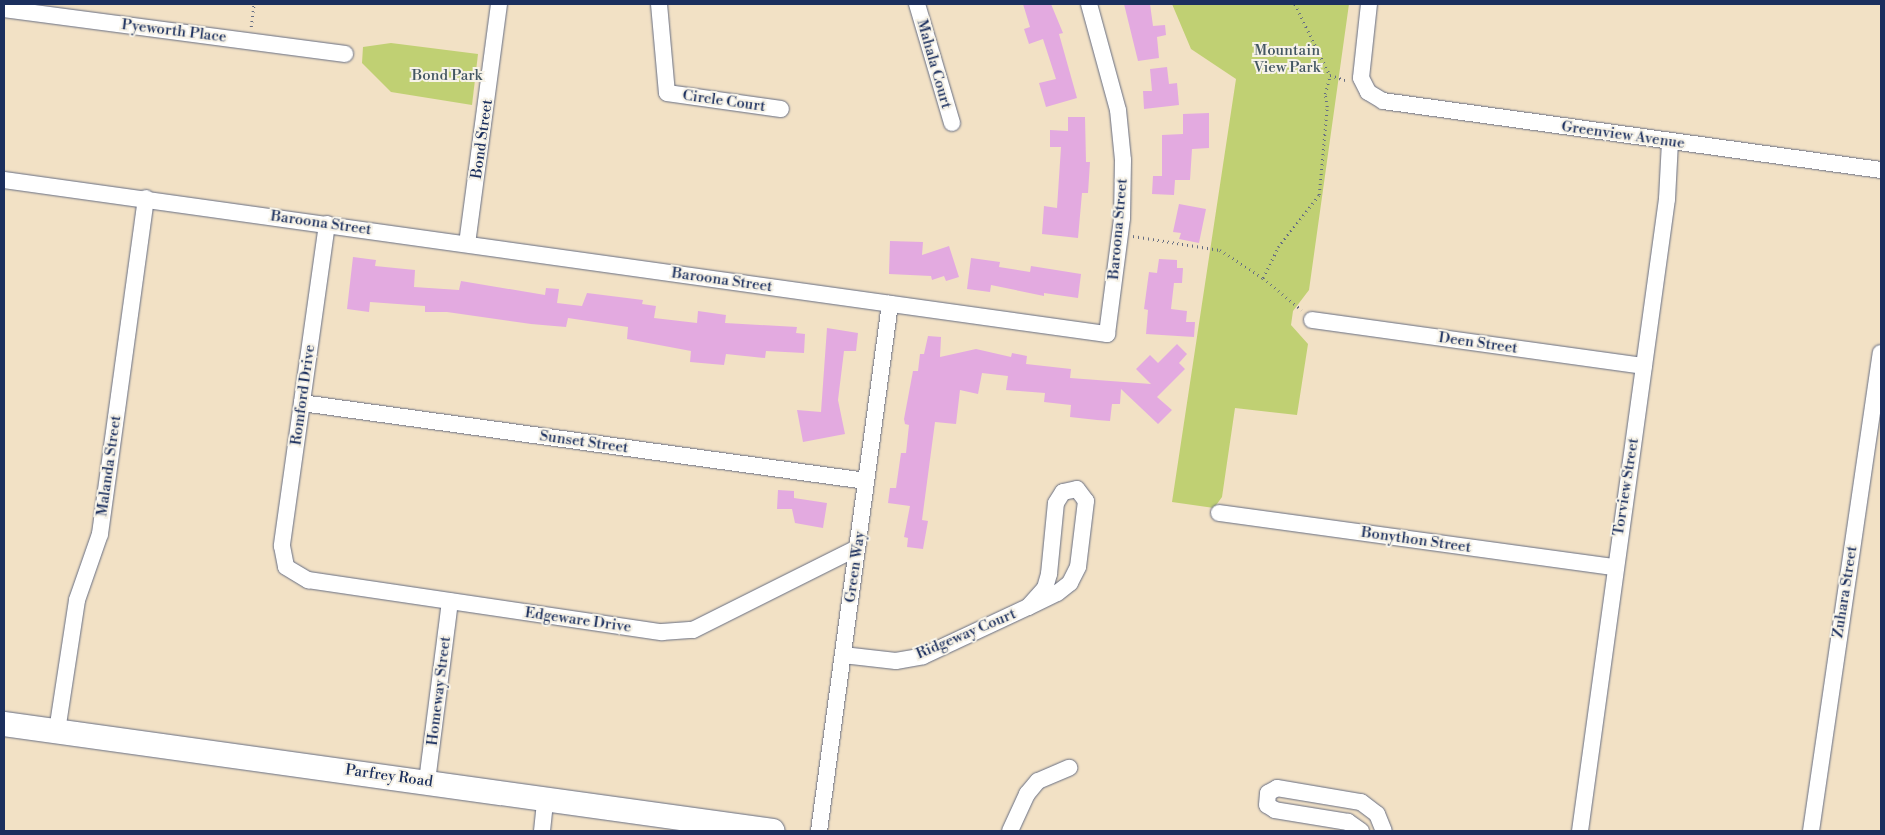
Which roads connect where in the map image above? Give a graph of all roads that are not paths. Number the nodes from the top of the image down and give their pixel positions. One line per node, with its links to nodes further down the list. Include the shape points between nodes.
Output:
1 (499, 4): 15 (street, Bond Street)
2 (659, 4): 8 (street, Circle Court, via 667,93)
3 (917, 4): 9 (street, Mahala Court)
4 (1089, 4): 16 (street, Baroona Street, via 1118,110 1124,160 1120,234 1106,334)
5 (1370, 4): 10 (street, Greenview Avenue, via 1364,85 1383,100)
6 (4, 9): 7 (street, Pyeworth Place)
7 (345, 54)
8 (781, 109)
9 (952, 124)
10 (1670, 142): 11 (street, Greenview Avenue); 19 (street, Torview Street, via 1667,198)
11 (1881, 170)
12 (4, 180): 13 (street, Baroona Street)
13 (146, 198): 14 (street, Baroona Street); 30 (street, Malanda Street, via 100,534 77,600)
14 (327, 224): 15 (street, Baroona Street); 20 (street, Romford Drive)
15 (467, 244): 16 (street, Baroona Street)
16 (890, 304): 21 (street, Green Way)
17 (1312, 320): 19 (street, Deen Street)
18 (1881, 353): 41 (street, Zuhara Street)
19 (1644, 366): 25 (street, Torview Street)
20 (302, 403): 21 (street, Sunset Street); 24 (street, Romford Drive, via 282,546)
21 (866, 481): 23 (street, Green Way)
22 (1219, 513): 25 (street, Bonython Street)
23 (857, 548): 26 (street, Edgeware Drive, via 693,630 662,632); 28 (street, Green Way)
24 (286, 567): 26 (street, Edgeware Drive, via 308,580)
25 (1614, 567): 40 (street, Torview Street)
26 (450, 601): 32 (street, Homeway Street)
27 (1028, 607): 27 (street, Ridgeway Court, via 1064,588 1078,567 1086,501 1077,489 1063,492 1056,504 1049,574 1045,588); 28 (street, Ridgeway Court, via 923,656 896,661)
28 (843, 654): 36 (street, Green Way)
29 (4, 724): 30 (main road, Parfrey Road)
30 (58, 731): 32 (main road, Parfrey Road)
31 (1069, 768): 37 (street, via 1038,781 1027,794)
32 (427, 781): 33 (main road, Parfrey Road)
33 (545, 800): 34 (street); 35 (main road, Parfrey Road)
34 (542, 831)
35 (773, 831)
36 (819, 831)
37 (1010, 831)
38 (1362, 831): 39 (street, via 1348,822 1275,810 1267,805 1268,793 1277,788 1361,802 1377,814)
39 (1384, 831)
40 (1580, 831)
41 (1811, 831)

